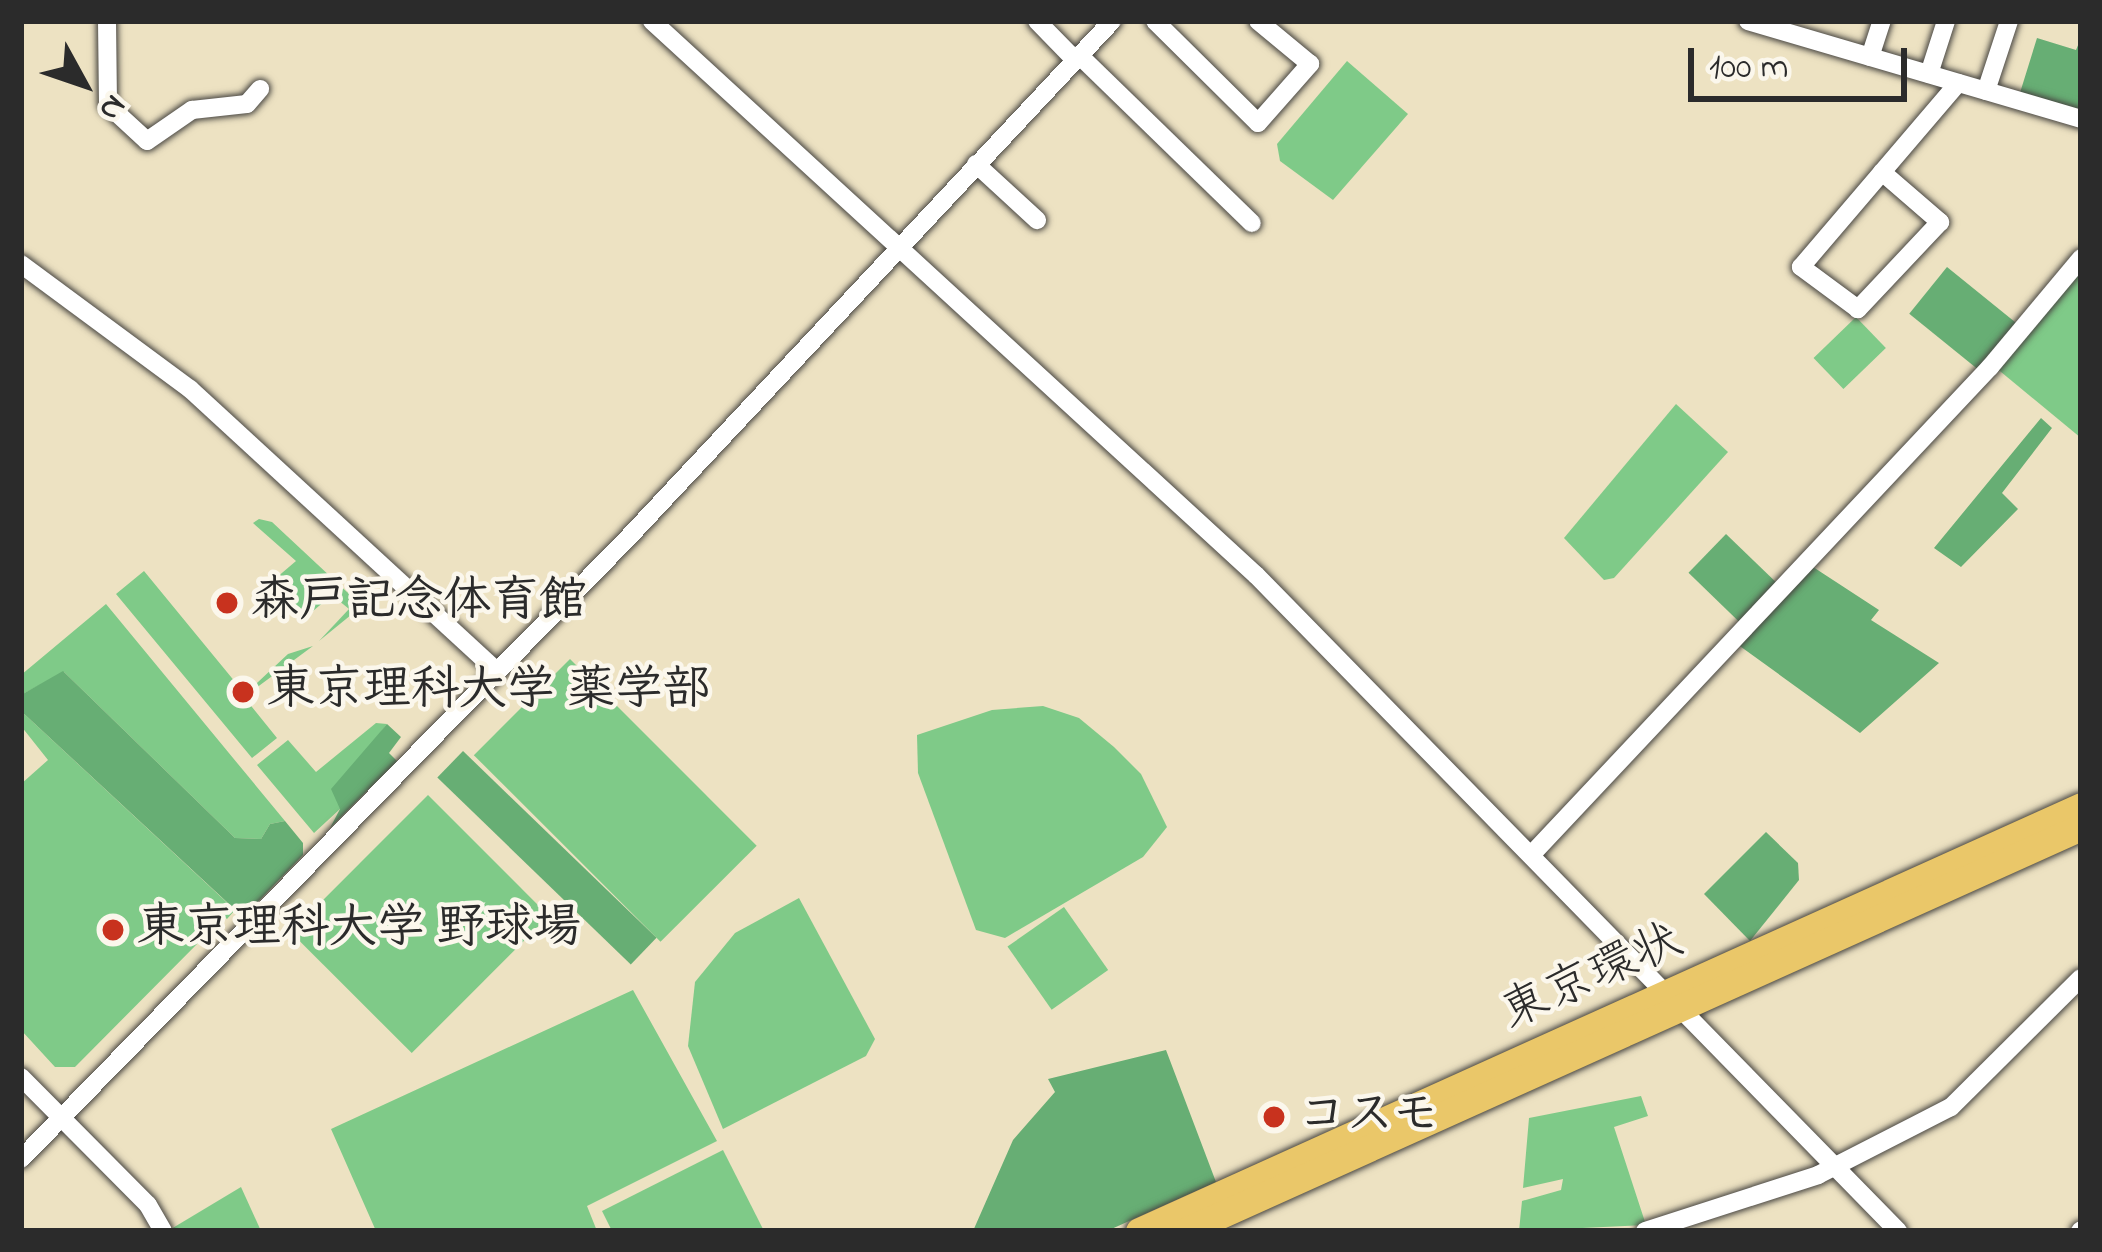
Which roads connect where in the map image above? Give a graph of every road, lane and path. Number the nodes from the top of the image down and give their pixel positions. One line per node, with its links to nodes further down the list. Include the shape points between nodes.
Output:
1 (107, 21): 16 (street, via 108,105 147,141 191,110 247,104)
2 (652, 21): 23 (street)
3 (1037, 21): 12 (street)
4 (1112, 21): 12 (street)
5 (1155, 21): 6 (street, via 1258,123 1310,64)
6 (1258, 21)
7 (1882, 21): 13 (street)
8 (1946, 21): 14 (street)
9 (2009, 21): 17 (street)
10 (1753, 22): 11 (street)
11 (1816, 31): 13 (street)
12 (1077, 57): 19 (street); 22 (street)
13 (1870, 57): 14 (street)
14 (1929, 74): 15 (street)
15 (1958, 83): 17 (street); 20 (street)
16 (260, 89)
17 (1986, 91): 18 (street)
18 (2081, 118)
19 (976, 164): 21 (street); 23 (street)
20 (1882, 172): 20 (street, via 1802,267 1858,309 1940,222)
21 (1037, 220)
22 (1252, 223)
23 (904, 245): 26 (street); 29 (street, via 1031,374 1270,589)
24 (2081, 257): 29 (street, via 2004,352)
25 (21, 264): 26 (street, via 190,389)
26 (497, 670): 33 (street)
27 (2081, 806): 31 (highway, 東京環状)
28 (2081, 827): 31 (highway, 東京環状)
29 (1533, 853): 31 (street)
30 (2081, 978): 35 (street, via 1951,1107)
31 (1676, 999): 35 (street); 37 (highway, 東京環状); 38 (highway, 東京環状)
32 (21, 1077): 33 (street)
33 (62, 1117): 34 (street); 36 (street, via 148,1205)
34 (21, 1159)
35 (1837, 1167): 39 (street); 40 (street)
36 (163, 1231)
37 (1139, 1231)
38 (1185, 1231)
39 (1645, 1231)
40 (1898, 1231)

